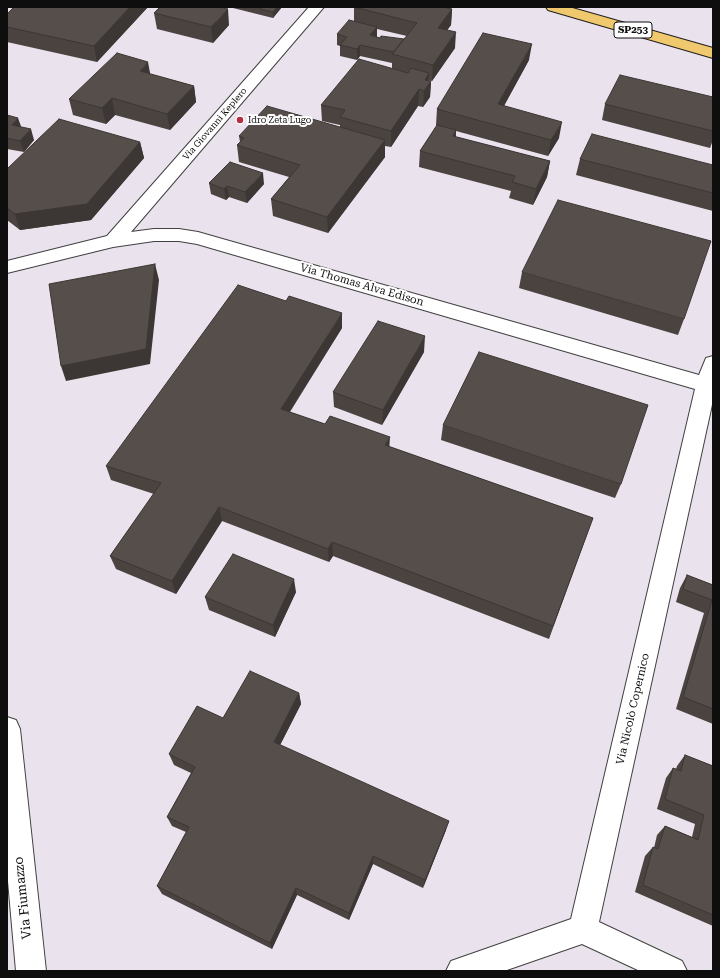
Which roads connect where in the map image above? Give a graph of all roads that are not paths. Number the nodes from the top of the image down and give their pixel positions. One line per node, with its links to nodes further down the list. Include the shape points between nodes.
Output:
1 (317, 7): 4 (street, Via Giovanni Keplero)
2 (552, 7): 3 (main road, SP253)
3 (713, 54)
4 (113, 241): 5 (street, Via Thomas Alva Edison); 6 (street, Via Thomas Alva Edison, via 154,234 198,238)
5 (7, 267)
6 (711, 378): 8 (street, Via Nicolò Copernico)
7 (7, 729): 9 (street, Via Fiumazzo)
8 (584, 929): 10 (street); 11 (street)
9 (31, 971)
10 (461, 971)
11 (672, 971)

